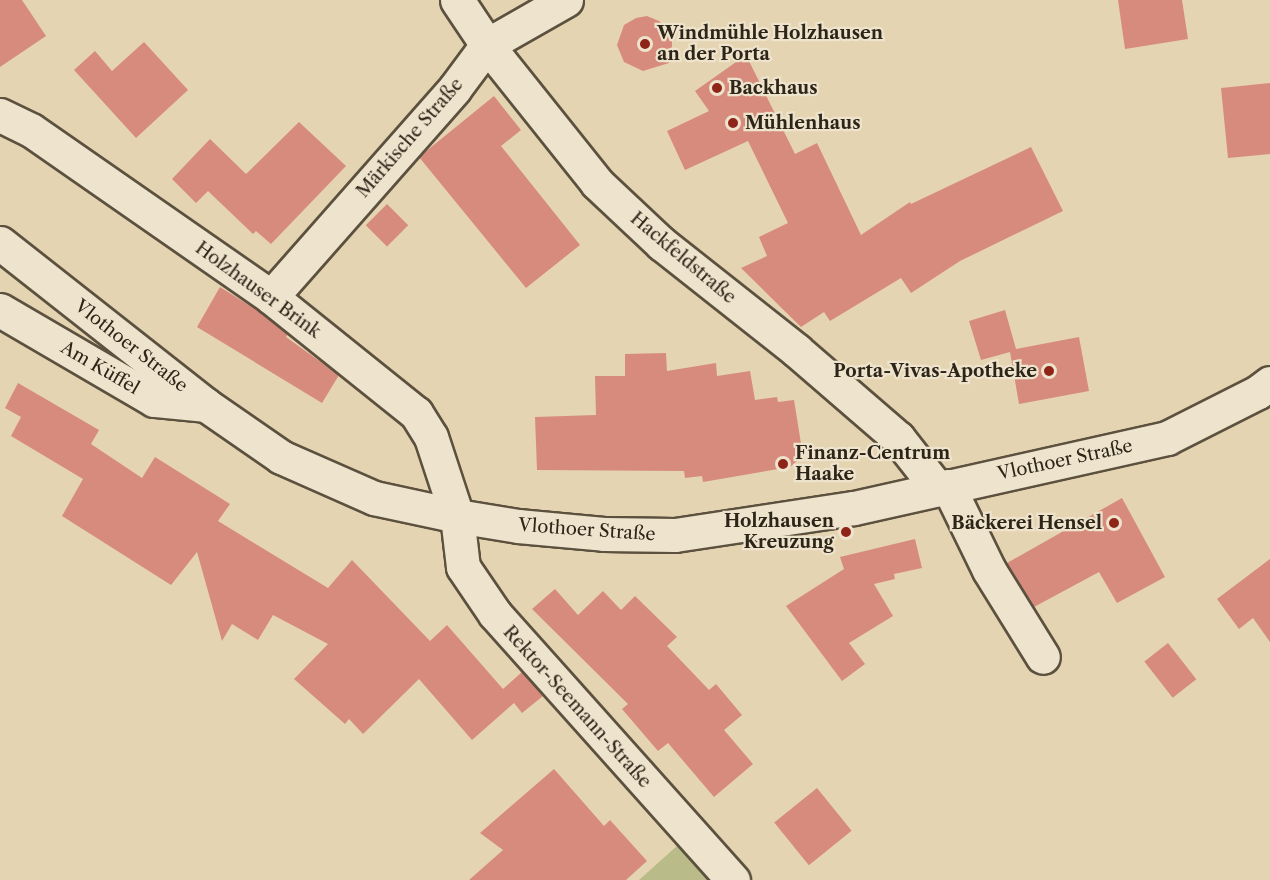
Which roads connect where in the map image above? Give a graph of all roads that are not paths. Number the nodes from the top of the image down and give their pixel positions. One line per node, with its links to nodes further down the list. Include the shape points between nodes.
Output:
1 (457, 0): 3 (street, Hackfeldstraße)
2 (566, 0): 3 (street, Märkische Straße)
3 (487, 45): 6 (street, Märkische Straße, via 455,88); 10 (street, Hackfeldstraße, via 597,183 662,244 898,438)
4 (0, 115): 6 (street, Holzhauser Brink, via 31,130)
5 (0, 243): 9 (street, Vlothoer Straße)
6 (271, 297): 11 (street, Holzhauser Brink, via 416,413 431,437)
7 (0, 310): 9 (street, Am Küffel, via 154,400)
8 (1270, 383): 10 (street, Vlothoer Straße, via 1167,438)
9 (206, 405): 11 (street, Vlothoer Straße, via 281,457 374,498)
10 (943, 488): 11 (street, Vlothoer Straße, via 854,508 675,535 604,534); 12 (street, Hackfeldstraße)
11 (457, 516): 13 (street, Rektor-Seemann-Straße, via 464,567 495,614)
12 (1043, 657)
13 (733, 880)

